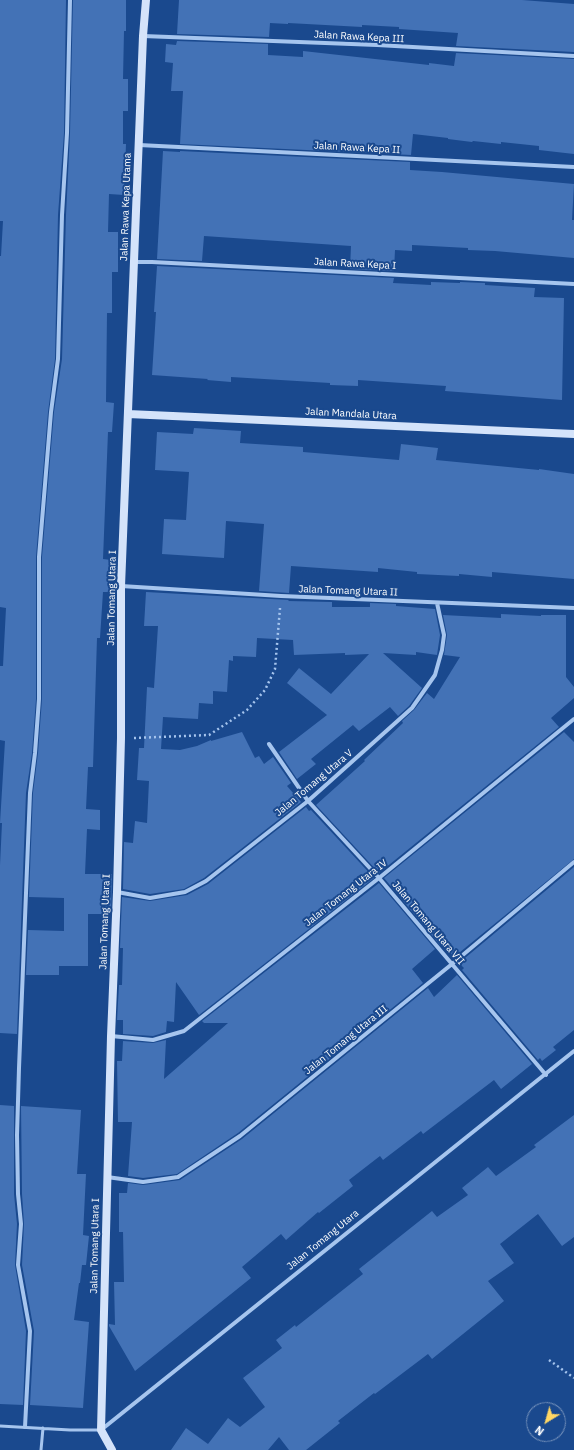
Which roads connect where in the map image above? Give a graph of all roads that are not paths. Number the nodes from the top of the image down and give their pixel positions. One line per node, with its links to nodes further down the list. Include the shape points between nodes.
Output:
1 (70, 0): 26 (street, via 58,359 38,557 39,699 30,793 19,1068 17,1135 21,1224 18,1264 30,1331)
2 (146, 0): 3 (street, Jalan Rawa Kepa Utama)
3 (143, 36): 4 (street, Jalan Rawa Kepa III); 5 (street, Jalan Rawa Kepa Utama)
4 (574, 56)
5 (139, 145): 6 (street, Jalan Rawa Kepa II); 7 (street, Jalan Rawa Kepa Utama)
6 (574, 167)
7 (134, 262): 8 (street, Jalan Rawa Kepa I); 9 (street, Jalan Rawa Kepa Utama)
8 (574, 284)
9 (128, 414): 10 (street, Jalan Mandala Utara); 11 (street, Jalan Tomang Utara I)
10 (574, 434)
11 (121, 586): 12 (street, Jalan Tomang Utara II); 19 (street, Jalan Tomang Utara I)
12 (437, 603): 13 (street, Jalan Tomang Utara II); 16 (street, Jalan Tomang Utara V, via 444,635 434,675 412,708)
13 (574, 608)
14 (574, 719): 18 (street, Jalan Tomang Utara IV)
15 (269, 744): 16 (street, Jalan Tomang Utara VII)
16 (308, 801): 18 (street, Jalan Tomang Utara VII); 19 (street, Jalan Tomang Utara V, via 206,881 185,892 150,898)
17 (574, 862): 20 (street, Jalan Tomang Utara III)
18 (379, 878): 20 (street, Jalan Tomang Utara VII); 21 (street, Jalan Tomang Utara IV, via 184,1031 153,1040)
19 (117, 892): 21 (street, Jalan Tomang Utara I)
20 (452, 964): 23 (street, Jalan Tomang Utara VII); 24 (street, Jalan Tomang Utara III, via 240,1136 178,1177 143,1182)
21 (110, 1036): 24 (street, Jalan Tomang Utara I)
22 (574, 1051): 23 (street, Jalan Tomang Utara)
23 (546, 1074): 28 (street, Jalan Tomang Utara)
24 (107, 1177): 28 (street, Jalan Tomang Utara I)
25 (0, 1426): 26 (lane)
26 (25, 1427): 27 (lane)
27 (43, 1428): 28 (lane); 29 (lane)
28 (101, 1430): 30 (street)
29 (41, 1450)
30 (112, 1450)

